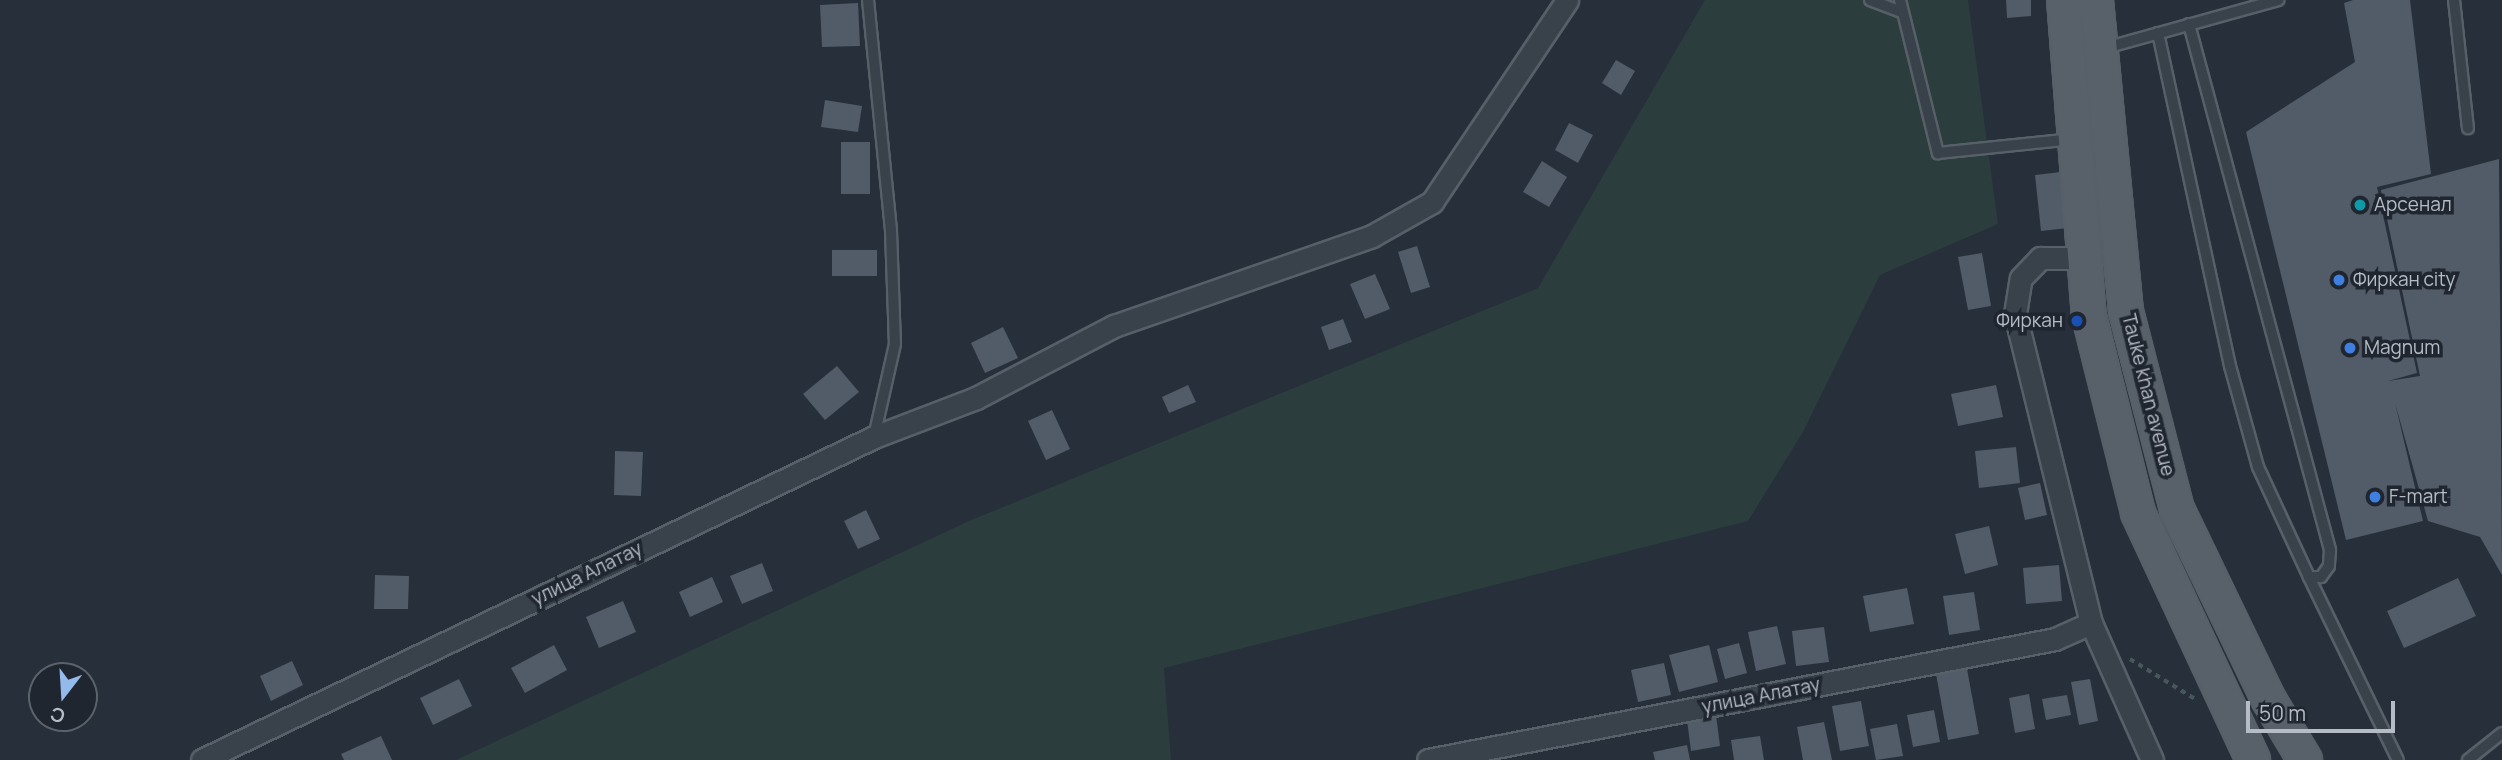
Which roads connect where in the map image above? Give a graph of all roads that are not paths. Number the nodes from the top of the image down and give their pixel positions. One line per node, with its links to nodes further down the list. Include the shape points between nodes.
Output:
1 (869, 0): 16 (lane, via 891,231 895,344)
2 (1567, 0): 16 (street, улица Алатау, via 1432,202 1373,236 1114,326 976,398)
3 (1870, 0): 9 (lane)
4 (1900, 0): 9 (lane)
5 (2064, 0): 12 (main road, Tauke khan avenue)
6 (2096, 0): 12 (main road, Tauke khan avenue)
7 (2278, 0): 10 (lane)
8 (2454, 0): 13 (lane)
9 (1902, 12): 14 (lane, via 1938,153)
10 (2189, 24): 11 (lane); 17 (lane, via 2330,550 2329,566 2321,577)
11 (2158, 33): 12 (lane); 17 (lane, via 2251,442)
12 (2083, 51): 14 (main road, Tauke khan avenue); 24 (main road, Tauke khan avenue, via 2126,311 2177,509 2269,700)
13 (2468, 128)
14 (2074, 139): 15 (main road, Tauke khan avenue)
15 (2084, 258): 18 (street, via 2040,258 2021,278 2015,314 2076,545); 23 (main road, Tauke khan avenue, via 2089,316 2138,513 2230,720)
16 (874, 437): 20 (street, улица Алатау)
17 (2309, 578): 25 (lane)
18 (2091, 623): 21 (street, улица Алатау, via 2055,639); 22 (street)
19 (2502, 733): 26 (lane)
20 (202, 760)
21 (1428, 760)
22 (2152, 760)
23 (2253, 760)
24 (2305, 760)
25 (2398, 760)
26 (2468, 760)

